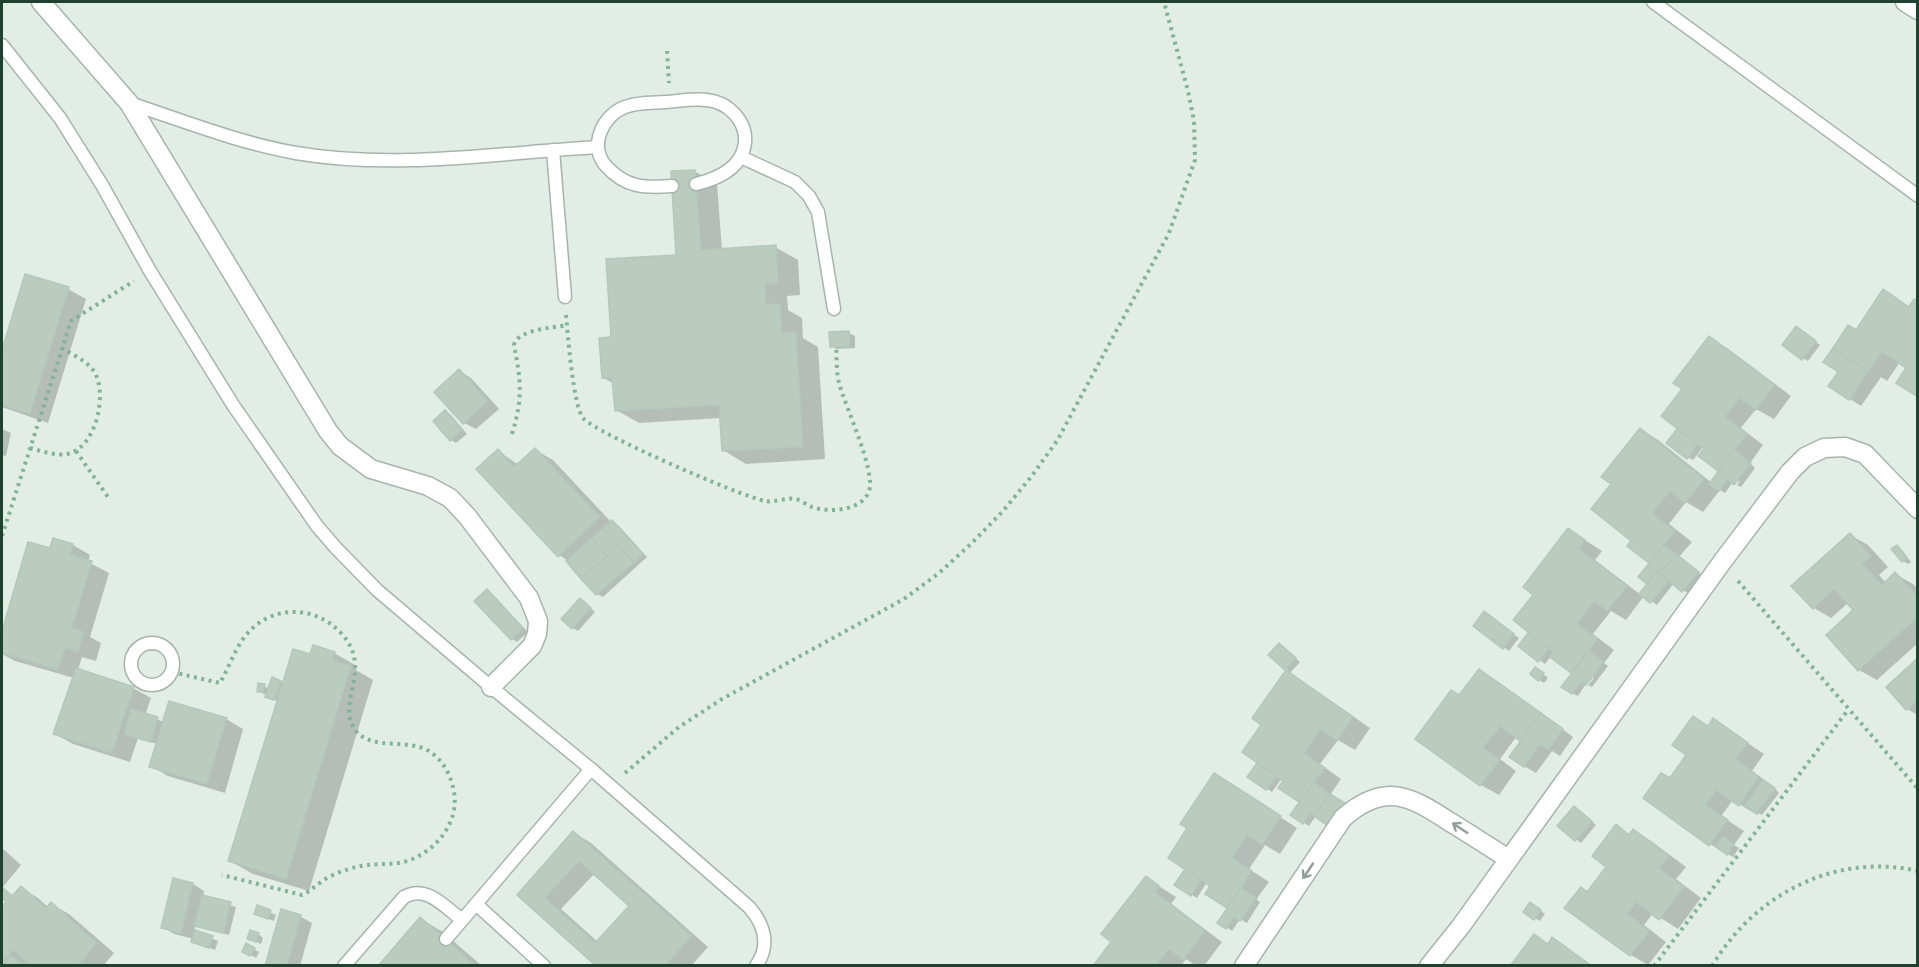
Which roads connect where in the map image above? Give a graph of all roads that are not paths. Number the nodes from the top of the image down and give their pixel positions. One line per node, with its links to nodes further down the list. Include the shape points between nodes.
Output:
1 (41, 2): 6 (street)
2 (1653, 2): 12 (lane)
3 (1905, 2): 4 (street)
4 (1917, 10)
5 (2, 45): 16 (lane, via 65,126 233,405 317,525 377,590)
6 (129, 103): 8 (lane, via 254,144 338,159 380,161); 16 (street, via 340,446 371,468 428,486 450,498 529,598 538,621 532,646)
7 (597, 147): 8 (lane); 9 (lane, via 603,125 625,107 707,99 730,109 739,119 745,131); 11 (lane, via 603,162 628,183 644,188)
8 (553, 150): 13 (lane)
9 (741, 157): 10 (lane, via 723,174); 14 (lane, via 795,182 809,196 818,212)
10 (696, 184)
11 (672, 186)
12 (1917, 196)
13 (565, 297)
14 (834, 309)
15 (1917, 509): 18 (street, via 1864,454 1845,447 1824,448 1805,457 1722,562)
16 (491, 687): 17 (lane)
17 (591, 768): 19 (lane); 24 (lane, via 758,918 765,945)
18 (1509, 859): 25 (street, one-way to 25, via 1422,803 1401,796 1379,797 1359,804 1343,818); 26 (street)
19 (476, 904): 20 (lane); 23 (lane)
20 (462, 920): 21 (lane); 22 (lane, via 426,893 411,893)
21 (446, 939)
22 (344, 966)
23 (544, 966)
24 (756, 966)
25 (1244, 966)
26 (1429, 966)

